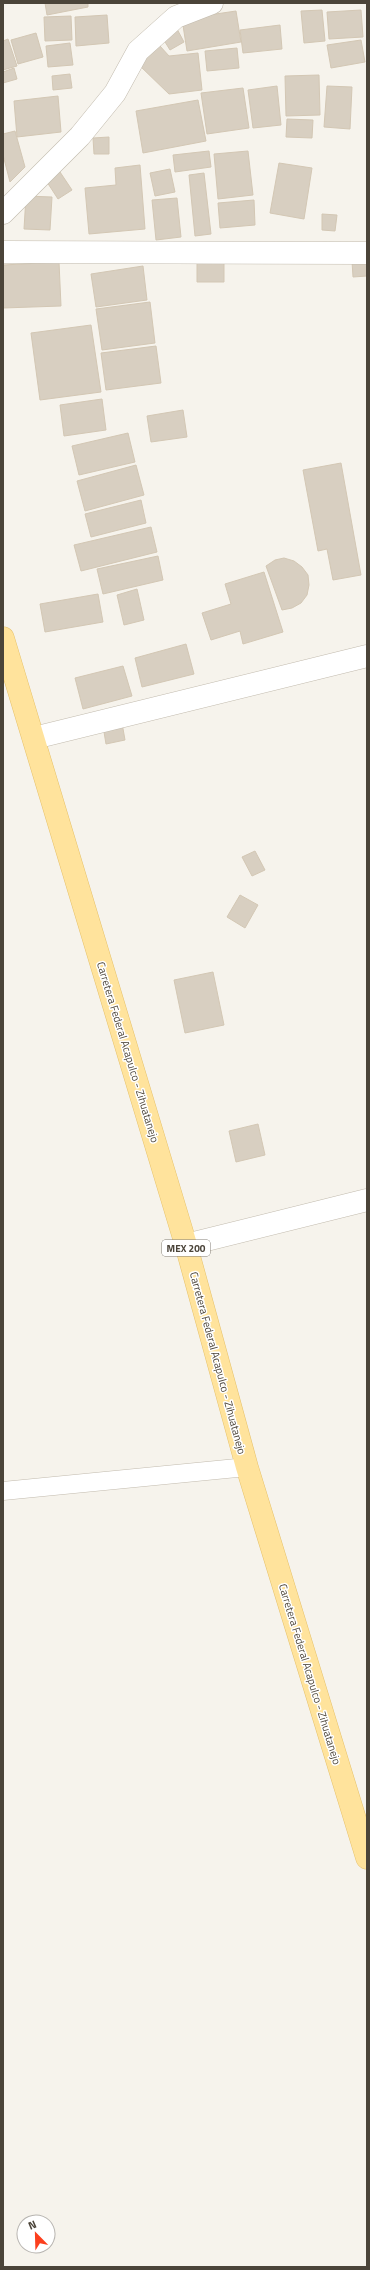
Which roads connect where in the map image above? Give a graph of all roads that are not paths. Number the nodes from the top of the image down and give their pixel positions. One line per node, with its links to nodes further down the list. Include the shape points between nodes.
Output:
1 (212, 3): 2 (street, via 176,17 138,51 115,93 80,136)
2 (3, 213)
3 (3, 252): 4 (street)
4 (367, 253)
5 (3, 638): 7 (main road, Carretera Federal Acapulco - Zihuatanejo / MEX 200)
6 (367, 656): 7 (street)
7 (34, 738): 9 (main road, Carretera Federal Acapulco - Zihuatanejo / MEX 200)
8 (367, 1200): 9 (street)
9 (186, 1245): 10 (main road, Carretera Federal Acapulco - Zihuatanejo / MEX 200)
10 (247, 1467): 11 (lane); 12 (main road, Carretera Federal Acapulco - Zihuatanejo / MEX 200)
11 (3, 1491)
12 (367, 1858)

